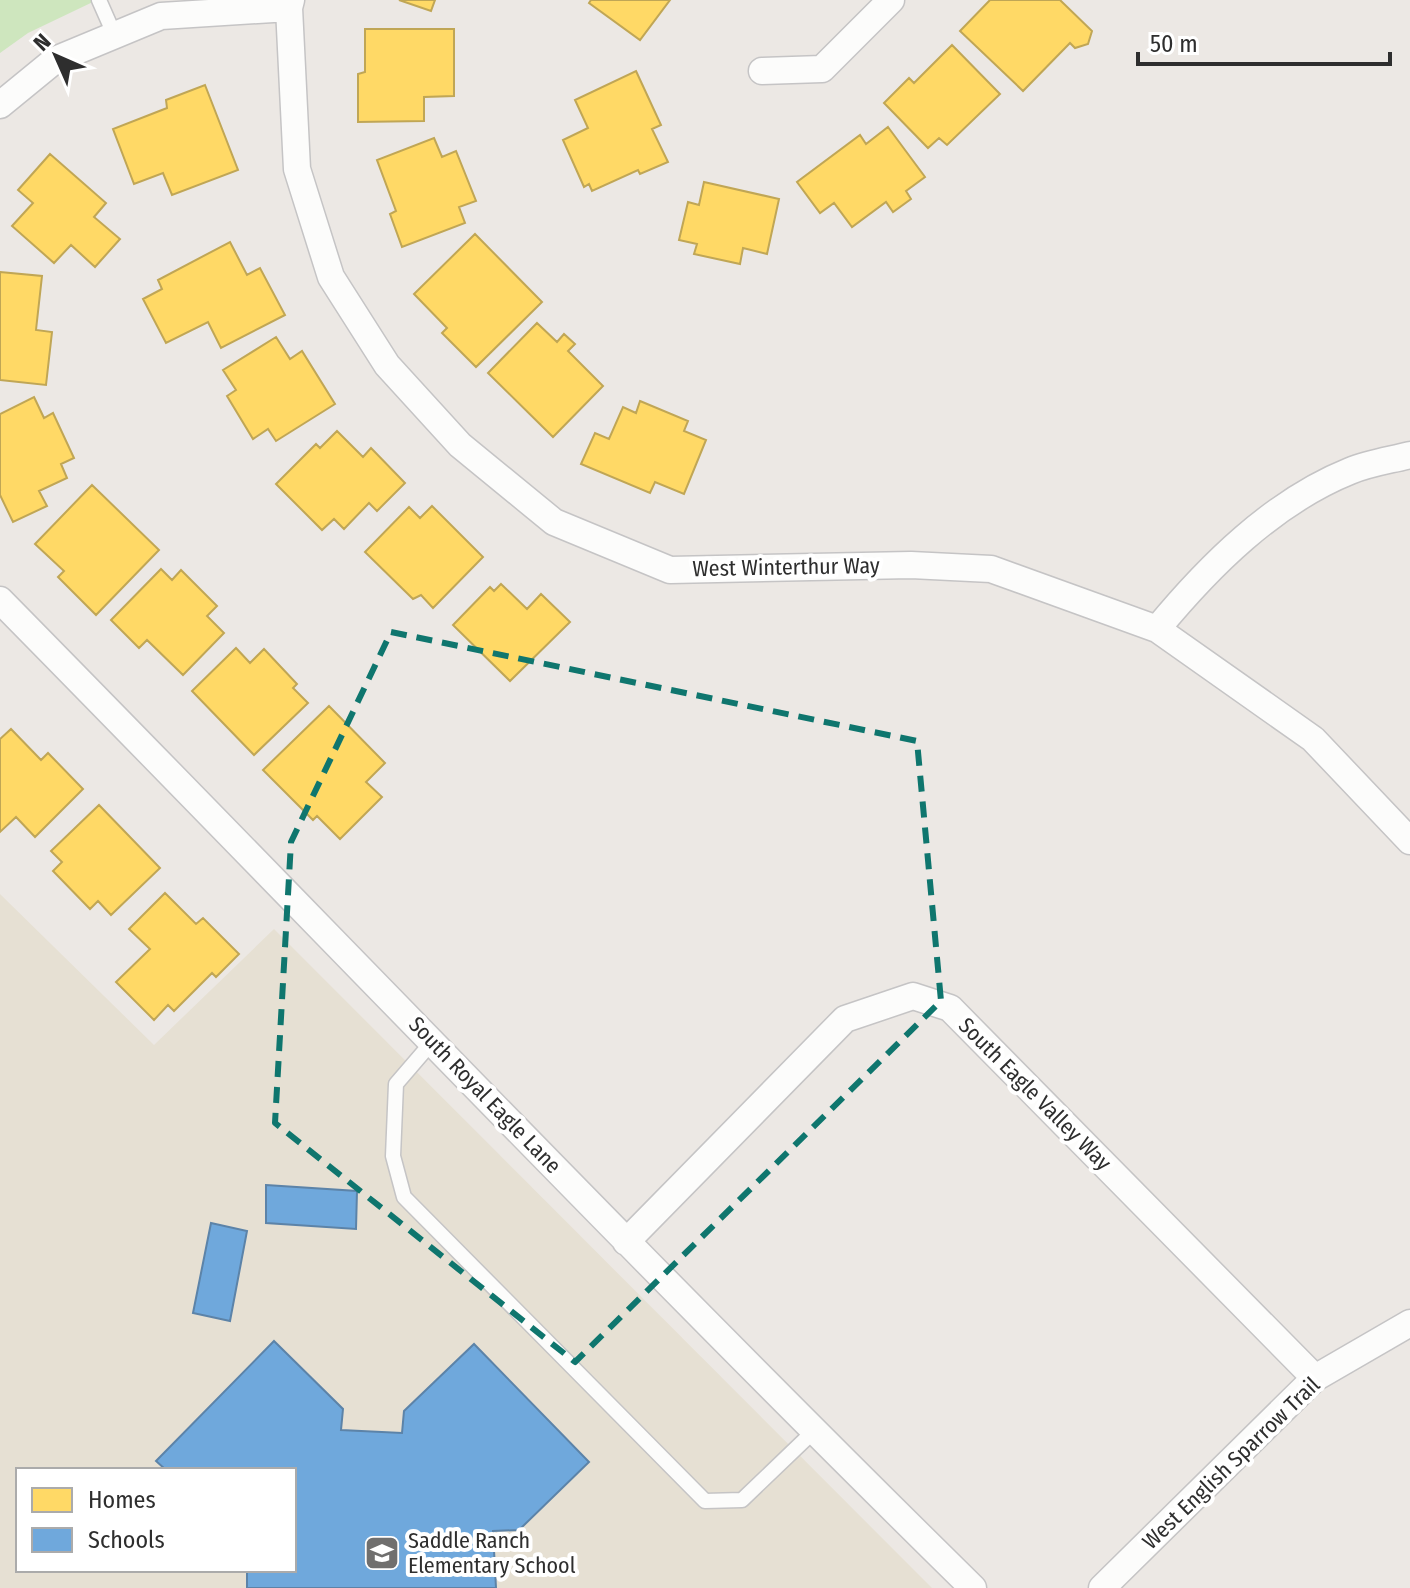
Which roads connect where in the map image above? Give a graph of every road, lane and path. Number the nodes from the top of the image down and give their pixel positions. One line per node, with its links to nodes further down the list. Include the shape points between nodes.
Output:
1 (99, 0): 4 (lane)
2 (891, 0): 5 (street, via 822,69)
3 (290, 4): 4 (street, via 161,16); 9 (street, West Winterthur Way, via 297,169 331,277 387,365 460,445 554,522 670,570 911,565 991,569)
4 (114, 34): 6 (street, via 55,60)
5 (762, 71)
6 (0, 105)
7 (1410, 455): 9 (street, via 1351,470 1287,504 1195,582)
8 (0, 600): 11 (street, South Royal Eagle Lane)
9 (1157, 629): 10 (street, West Winterthur Way, via 1313,739)
10 (1410, 841)
11 (433, 1041): 12 (street, South Royal Eagle Lane); 15 (lane, via 396,1084 393,1156 404,1197 705,1501 742,1500)
12 (626, 1242): 14 (street, South Eagle Valley Way, via 845,1019 913,996 950,1008); 15 (street, South Royal Eagle Lane)
13 (1410, 1323): 14 (street, West English Sparrow Trail)
14 (1315, 1378): 17 (street, West English Sparrow Trail)
15 (814, 1431): 16 (street, South Royal Eagle Lane)
16 (973, 1588)
17 (1102, 1588)

